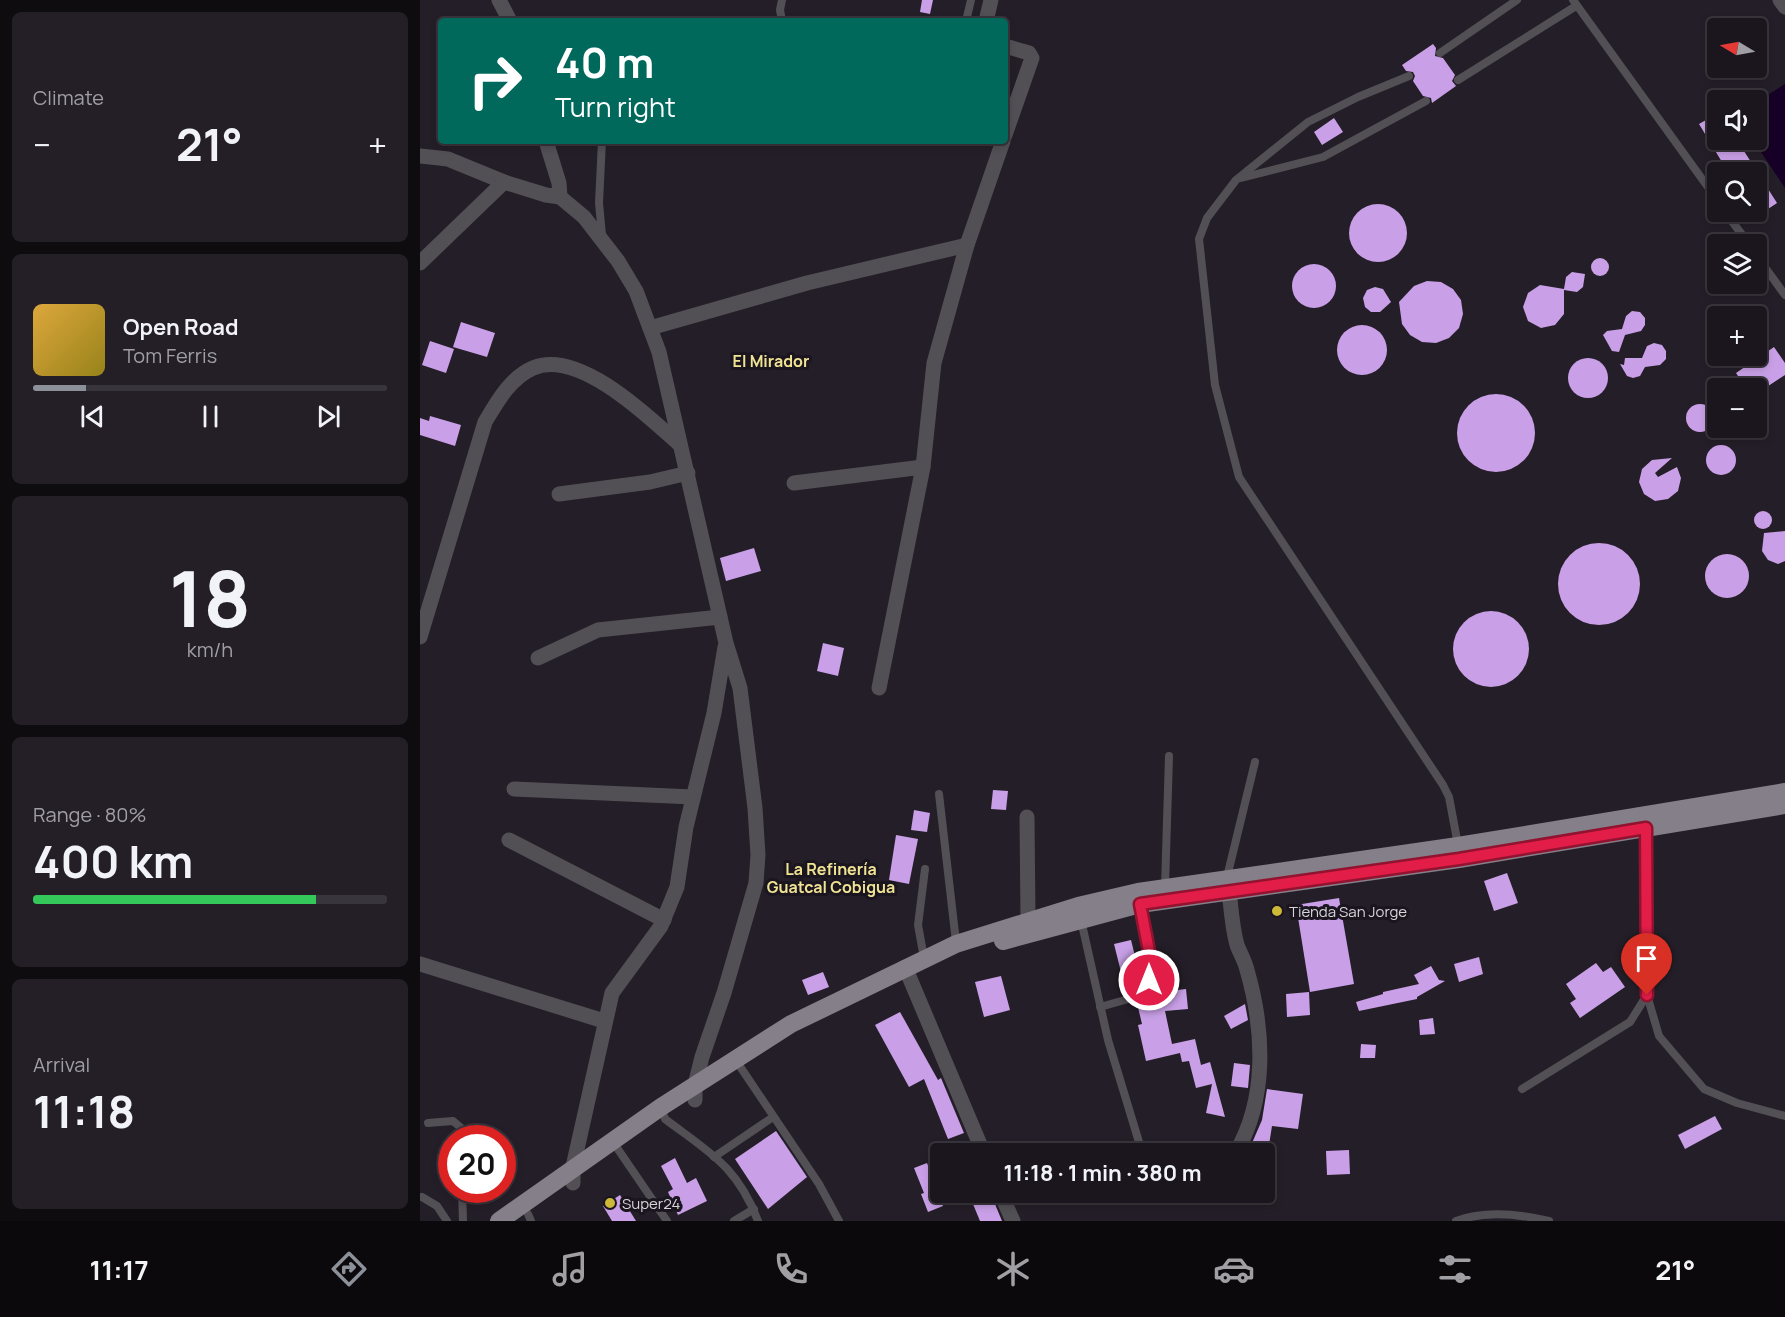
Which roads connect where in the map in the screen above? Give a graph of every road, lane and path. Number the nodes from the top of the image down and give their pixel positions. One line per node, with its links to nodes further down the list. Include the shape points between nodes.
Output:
1 (499, 0): 9 (street)
2 (782, 0): 10 (lane)
3 (971, 0): 11 (lane)
4 (991, 0): 12 (street)
5 (1517, 0): 14 (lane)
6 (1780, 0): 8 (street)
7 (1575, 3): 16 (lane); 25 (lane)
8 (1785, 7)
9 (508, 18)
10 (781, 18)
11 (967, 18)
12 (987, 18)
13 (1008, 47): 18 (street, via 1029,53 1032,58)
14 (1440, 53)
15 (1409, 76): 23 (lane, via 1308,122)
16 (1458, 80)
17 (1426, 101): 23 (lane, via 1323,158)
18 (1008, 126)
19 (547, 144): 26 (street)
20 (602, 144): 27 (lane)
21 (1002, 144): 28 (street)
22 (420, 156): 24 (street, via 448,159)
23 (1236, 180): 53 (lane, via 1207,218 1199,239 1215,385 1239,477 1443,785)
24 (504, 182): 26 (street); 29 (street)
25 (1707, 186)
26 (560, 197): 27 (street)
27 (602, 239): 32 (street, via 636,291)
28 (967, 245): 32 (street, via 807,283); 34 (street, via 934,363)
29 (420, 263)
30 (1767, 270): 31 (lane)
31 (1785, 295)
32 (650, 328): 33 (street)
33 (679, 444): 35 (street); 39 (street, via 635,404 589,375 546,364 520,376 503,392 485,422)
34 (923, 467): 36 (street); 42 (street)
35 (688, 473): 37 (street); 38 (street)
36 (794, 483)
37 (559, 494)
38 (720, 617): 40 (street); 41 (street, via 598,630)
39 (420, 637)
40 (726, 643): 48 (street); 70 (street, via 740,688 754,808 757,874)
41 (538, 658)
42 (879, 688)
43 (1169, 756): 56 (lane)
44 (1255, 762): 55 (lane)
45 (514, 789): 48 (street)
46 (1785, 792): 53 (main road)
47 (939, 794): 61 (lane)
48 (693, 797): 59 (street, via 677,887)
49 (1785, 805): 51 (main road)
50 (1027, 817): 60 (street)
51 (1646, 828): 55 (main road, via 1459,859); 65 (lane)
52 (509, 840): 59 (street)
53 (1458, 846): 55 (main road)
54 (925, 868): 62 (lane, via 918,925)
55 (1228, 884): 56 (main road); 57 (main road); 78 (street, via 1237,944 1259,1018 1258,1085 1251,1120)
56 (1165, 887): 60 (main road)
57 (1140, 904): 58 (main road); 66 (lane, via 1152,967 1146,994)
58 (1081, 918): 64 (main road); 66 (lane)
59 (663, 920): 67 (street, via 612,993)
60 (1028, 920): 61 (main road)
61 (956, 944): 62 (main road)
62 (924, 957): 64 (main road)
63 (420, 964): 67 (street)
64 (907, 973): 68 (main road); 76 (street)
65 (1647, 995): 69 (lane, via 1630,1022); 72 (lane, via 1659,1036 1704,1089)
66 (1100, 1006): 77 (lane)
67 (604, 1021): 81 (street)
68 (738, 1065): 70 (main road); 73 (lane)
69 (1522, 1089)
70 (695, 1092): 71 (main road)
71 (663, 1113): 79 (main road); 80 (lane)
72 (1785, 1116)
73 (773, 1117): 80 (lane); 93 (lane)
74 (428, 1123): 75 (lane, via 453,1121)
75 (458, 1125)
76 (979, 1143)
77 (1139, 1143)
78 (1240, 1143)
79 (615, 1146): 81 (main road); 90 (lane)
80 (714, 1157): 85 (lane, via 733,1172)
81 (573, 1175): 86 (main road); 89 (main road)
82 (422, 1197): 87 (lane, via 437,1206)
83 (462, 1203): 88 (lane)
84 (1005, 1203): 94 (street)
85 (754, 1209): 91 (lane); 92 (lane)
86 (526, 1219)
87 (447, 1221)
88 (463, 1221)
89 (499, 1221)
90 (667, 1221)
91 (734, 1221)
92 (759, 1221)
93 (839, 1221)
94 (1013, 1221)
95 (1456, 1221): 96 (lane, via 1518,1214)
96 (1549, 1221)

